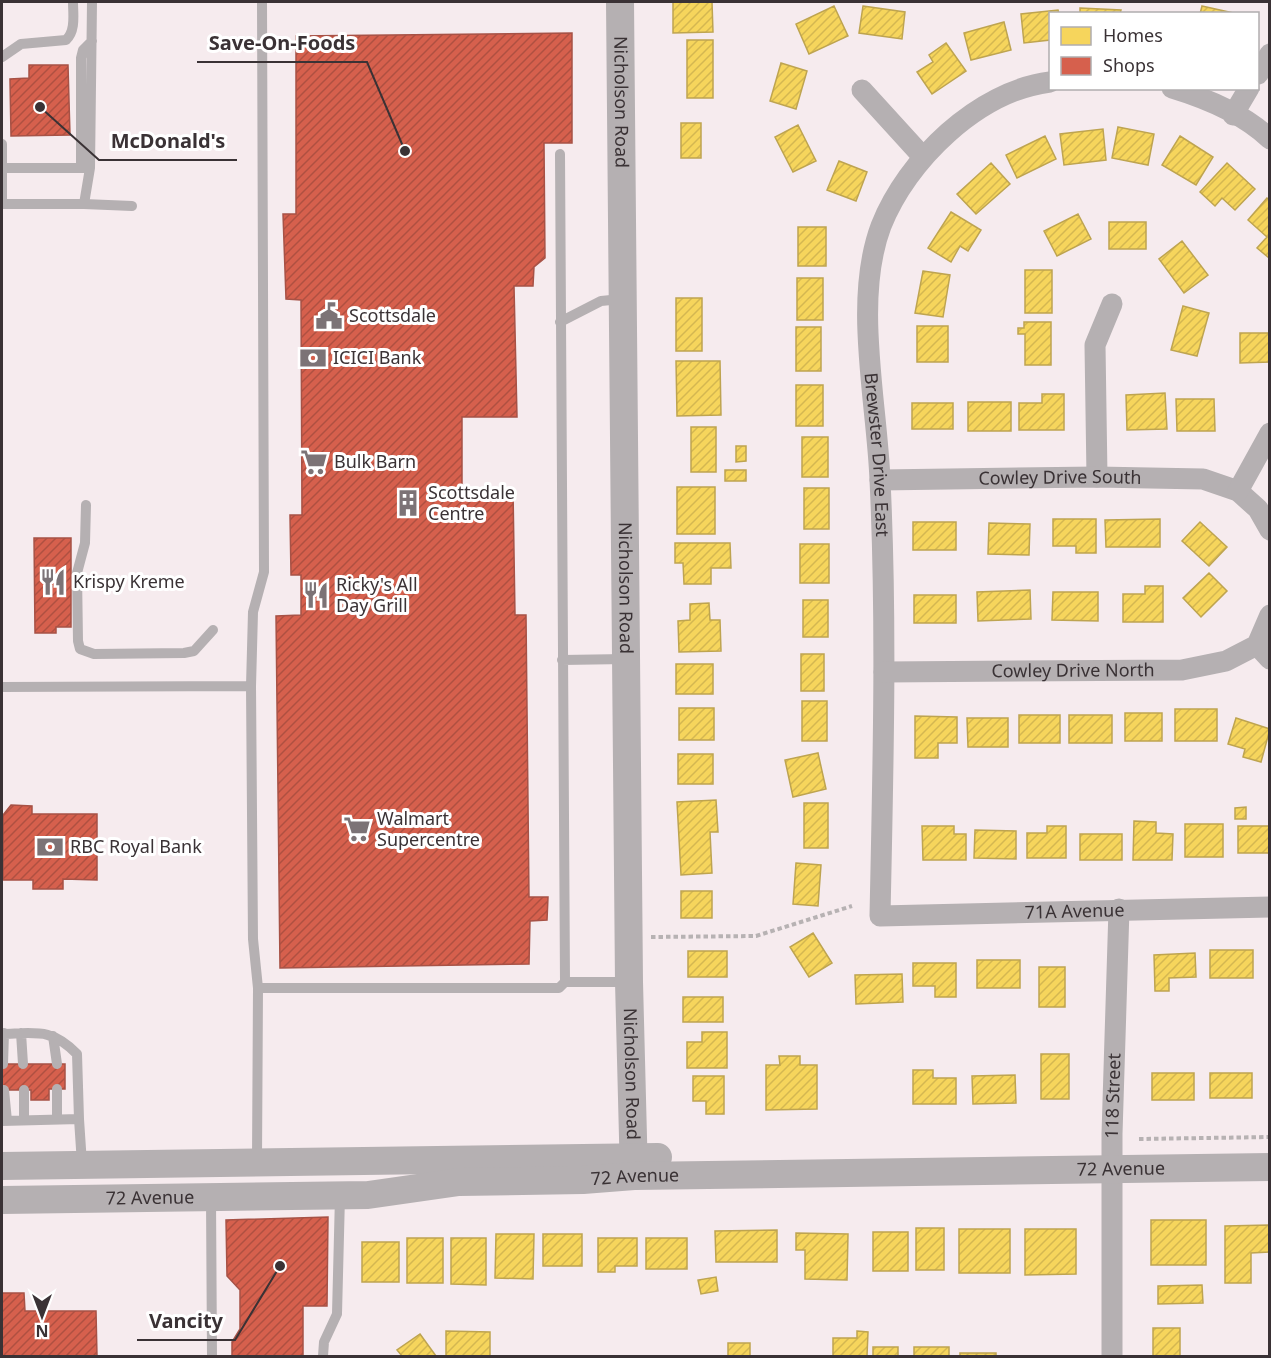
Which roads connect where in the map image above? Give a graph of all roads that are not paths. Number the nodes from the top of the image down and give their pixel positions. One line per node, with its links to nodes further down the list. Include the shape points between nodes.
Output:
1 (73, 2): 6 (lane, via 73,27 66,40 21,44)
2 (92, 2): 18 (lane)
3 (262, 2): 37 (lane, via 264,572 253,612)
4 (620, 2): 22 (main road, Nicholson Road)
5 (1269, 54): 7 (street)
6 (2, 57)
7 (1259, 71)
8 (1049, 82): 16 (street, Brewster Drive East, via 994,100)
9 (862, 90): 16 (street)
10 (1179, 90): 12 (street)
11 (1248, 90): 12 (street)
12 (1233, 115): 13 (street, via 1260,129)
13 (1269, 139)
14 (2, 144): 17 (lane)
15 (560, 154): 24 (lane)
16 (923, 157): 27 (street, Brewster Drive East, via 881,227 868,292)
17 (2, 168): 18 (lane); 19 (lane)
18 (85, 168): 20 (lane)
19 (2, 204): 20 (lane)
20 (84, 204): 21 (lane)
21 (132, 206)
22 (624, 299): 24 (lane, via 602,301); 34 (main road, Nicholson Road)
23 (1112, 304): 26 (street, via 1095,345)
24 (560, 322): 35 (lane)
25 (1269, 433): 28 (street)
26 (1097, 477): 27 (street, Cowley Drive South); 28 (street, Cowley Drive South, via 1203,479)
27 (880, 480): 36 (street, Brewster Drive East)
28 (1238, 491): 30 (street, Cowley Drive South, via 1258,509)
29 (86, 505): 32 (lane, via 85,543 77,573 80,649 94,654 184,653 194,651)
30 (1269, 530)
31 (1269, 615): 33 (street, Cowley Drive North)
32 (213, 630)
33 (1263, 652): 36 (street, Cowley Drive North, via 1182,670)
34 (626, 659): 35 (lane); 43 (main road, Nicholson Road)
35 (562, 660): 42 (lane)
36 (884, 672): 41 (street, Brewster Drive East)
37 (251, 686): 38 (lane); 44 (lane, via 253,939)
38 (2, 687)
39 (1269, 907): 40 (street, 71A Avenue)
40 (1119, 909): 41 (street, 71A Avenue); 60 (street, 118 Street)
41 (880, 916)
42 (565, 982): 43 (lane); 44 (lane, via 559,988)
43 (629, 982): 64 (main road, Nicholson Road)
44 (258, 988): 61 (lane)
45 (3, 1033): 46 (lane); 48 (lane)
46 (21, 1033): 47 (lane); 49 (lane)
47 (53, 1036): 50 (lane); 55 (lane, via 63,1039 77,1054)
48 (3, 1064)
49 (23, 1064)
50 (57, 1064)
51 (57, 1089): 54 (lane)
52 (4, 1090): 57 (lane)
53 (24, 1090): 56 (lane)
54 (57, 1119): 55 (lane); 56 (lane)
55 (79, 1119): 62 (lane)
56 (24, 1120): 57 (lane)
57 (4, 1121)
58 (1269, 1149): 60 (main road, 72 Avenue)
59 (357, 1160): 61 (main road, 72 Avenue); 64 (main road, 72 Avenue); 67 (main road, via 345,1173 319,1178 230,1180)
60 (1112, 1160): 64 (main road, 72 Avenue); 65 (main road, 72 Avenue); 71 (street, 118 Street)
61 (257, 1162): 62 (main road, 72 Avenue)
62 (82, 1165): 63 (main road, 72 Avenue)
63 (2, 1166)
64 (633, 1167): 66 (main road, 72 Avenue, via 583,1180 459,1182 368,1195)
65 (1269, 1167)
66 (340, 1195): 67 (main road, 72 Avenue); 70 (lane, via 337,1314)
67 (211, 1198): 68 (main road, 72 Avenue); 69 (lane)
68 (2, 1200)
69 (212, 1356)
70 (322, 1356)
71 (1112, 1356)

